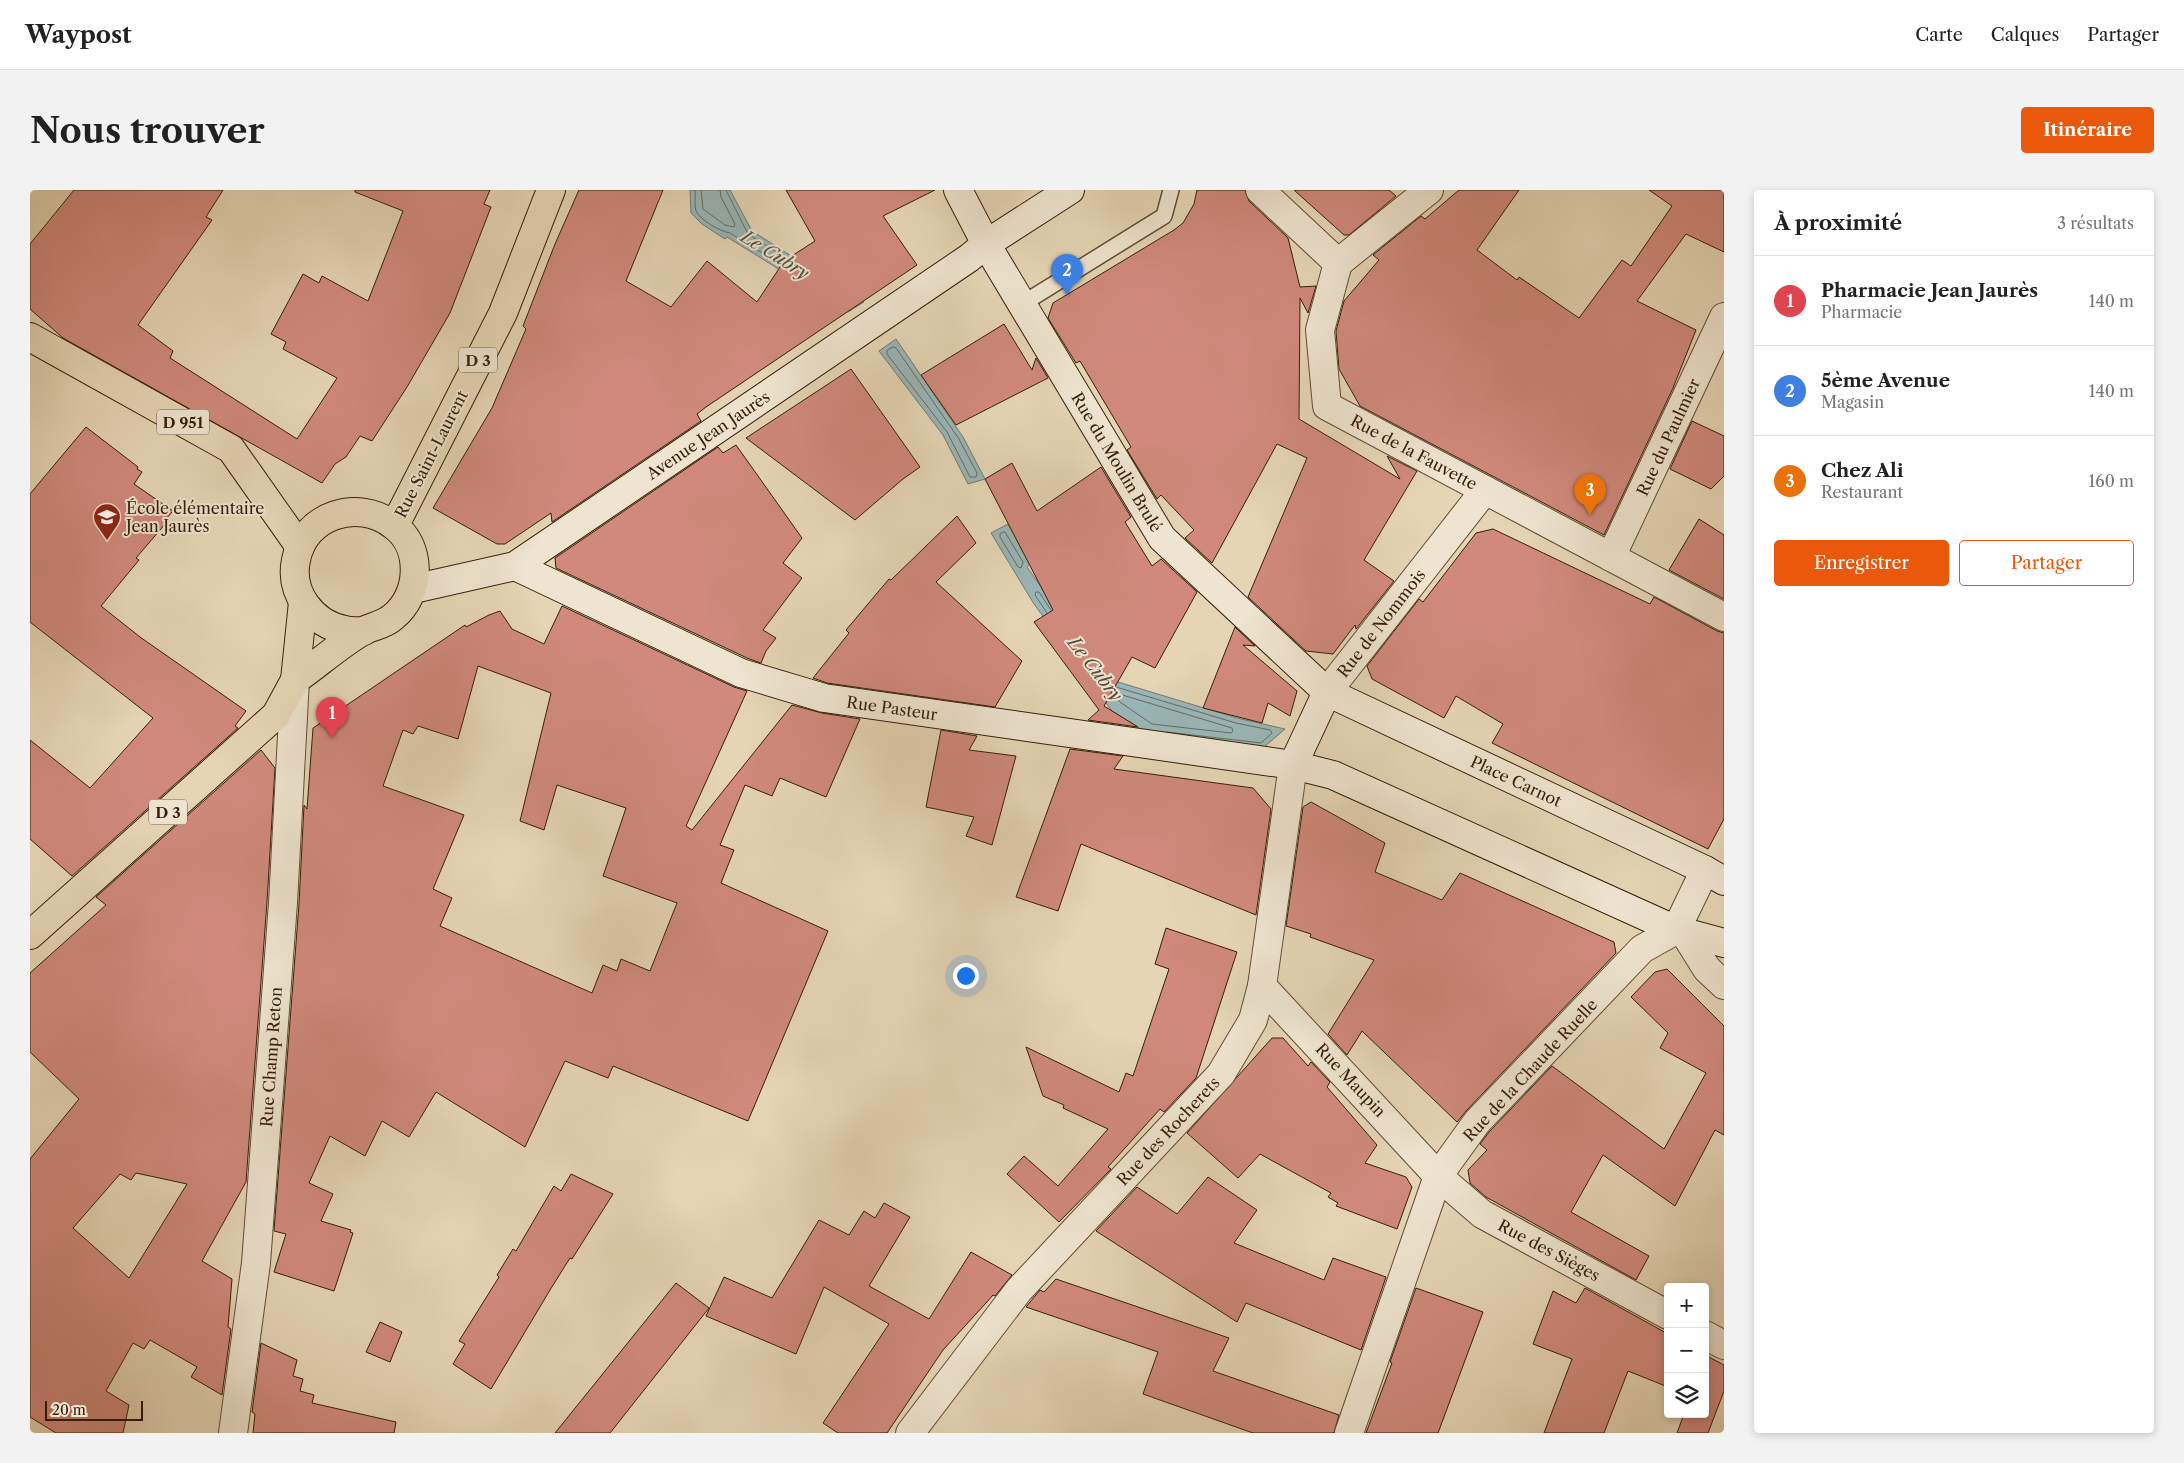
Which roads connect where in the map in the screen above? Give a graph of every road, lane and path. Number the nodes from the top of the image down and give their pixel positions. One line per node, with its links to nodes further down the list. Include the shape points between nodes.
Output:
1 (551, 190): 13 (main road, Rue Saint-Laurent / D 3, via 502,313)
2 (1070, 190): 7 (street, Avenue Jean Jaurès)
3 (1171, 190): 9 (lane, via 1164,216)
4 (1260, 190): 8 (street)
5 (1429, 190): 8 (street)
6 (962, 191): 7 (street, Rue du Moulin Brulé)
7 (986, 244): 9 (street, Rue du Moulin Brulé); 16 (street, Avenue Jean Jaurès)
8 (1338, 263): 12 (street, Rue de la Fauvette, via 1320,330 1327,406)
9 (1022, 304): 22 (street, Rue du Moulin Brulé, via 1162,538)
10 (1724, 317): 15 (street, Rue du Paulmier)
11 (30, 337): 14 (main road, D 951, via 231,449)
12 (1485, 490): 15 (street, Rue de la Fauvette); 22 (street, Rue de Nommois)
13 (395, 526): 14 (main road, via 379,516 361,511 342,512 325,519 310,531); 17 (main road, via 413,555 416,572)
14 (300, 547): 18 (main road, via 295,575)
15 (1611, 557): 19 (street, Rue de la Fauvette)
16 (515, 566): 17 (street, Avenue Jean Jaurès); 23 (street, Rue Pasteur, via 742,672 824,698)
17 (412, 589): 20 (main road, via 394,617)
18 (303, 602): 20 (main road, via 314,616 329,625 346,631); 21 (main road, D 3)
19 (1724, 617)
20 (364, 631): 21 (main road, D 3)
21 (295, 680): 26 (main road, D 3, via 276,715 261,730); 34 (street, Rue Champ Reton, via 283,903 256,1263)
22 (1327, 692): 23 (street, Rue de Nommois); 24 (street, Place Carnot)
23 (1293, 765): 25 (street, via 1333,775); 29 (street, Rue des Rocherets)
24 (1715, 876): 25 (street, Place Carnot)
25 (1680, 932): 27 (street); 28 (street, via 1707,969); 30 (street, Rue de la Chaude Ruelle, via 1642,949 1478,1122)
26 (30, 935)
27 (1724, 943)
28 (1724, 985)
29 (1262, 986): 30 (street, Rue Maupin); 35 (street, Rue des Rocherets, via 1253,1020 1221,1074 1019,1290)
30 (1438, 1176): 31 (street, Rue des Sièges, via 1482,1214); 36 (street, Rue de la Chaude Ruelle)
31 (1664, 1313)
32 (1709, 1337): 33 (street)
33 (1724, 1345)
34 (233, 1433)
35 (910, 1433)
36 (1350, 1433)

